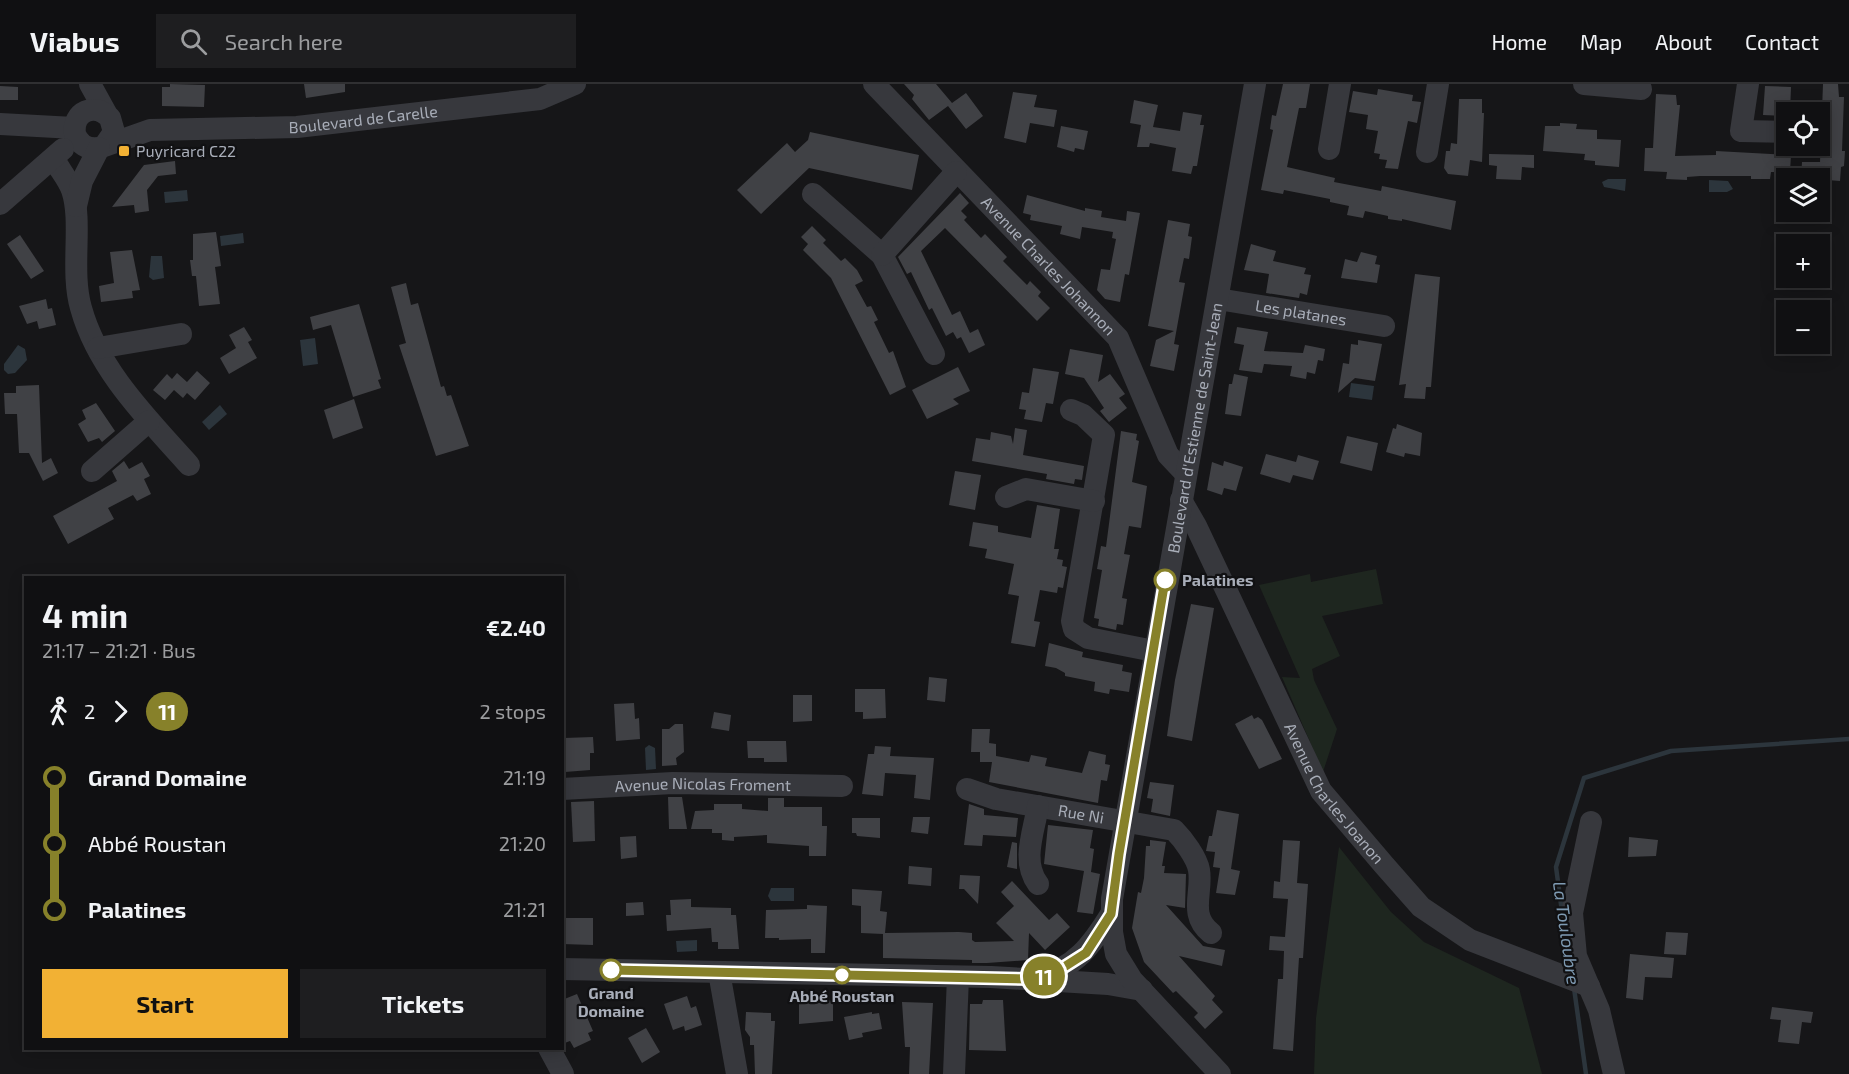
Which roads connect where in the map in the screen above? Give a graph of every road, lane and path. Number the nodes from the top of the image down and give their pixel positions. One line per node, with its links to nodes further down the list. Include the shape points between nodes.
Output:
1 (84, 84): 15 (street)
2 (90, 84): 11 (street)
3 (575, 84): 13 (street, Boulevard de Carelle, via 540,99 297,127)
4 (874, 84): 19 (street, Avenue Charles Johannon)
5 (1254, 84): 24 (street, Boulevard d'Estienne de Saint-Jean)
6 (1340, 84): 16 (street)
7 (1438, 84): 17 (street)
8 (1584, 84): 10 (street)
9 (1748, 84): 14 (street, via 1741,131)
10 (1641, 89)
11 (108, 115): 13 (street, Boulevard de Carelle); 15 (street, via 92,109); 15 (street, via 114,132)
12 (0, 124): 15 (street)
13 (150, 130): 15 (street, Boulevard de Carelle)
14 (1776, 132)
15 (87, 136): 18 (street); 22 (street)
16 (1329, 149)
17 (1427, 152)
18 (56, 157): 21 (street); 22 (street, via 72,190)
19 (956, 172): 23 (street); 33 (street, Avenue Charles Johannon, via 1118,338 1168,455)
20 (813, 194): 23 (street)
21 (0, 204)
22 (75, 211): 27 (street, via 75,282 81,310)
23 (882, 255): 28 (street)
24 (1218, 299): 25 (street, Les platanes); 33 (street, Boulevard d'Estienne de Saint-Jean)
25 (1384, 326)
26 (180, 334): 27 (street)
27 (98, 348): 30 (street, via 134,405)
28 (934, 354)
29 (1071, 410): 36 (street, via 1083,415 1104,435)
30 (149, 421): 31 (street); 32 (street)
31 (189, 465)
32 (92, 471)
33 (1185, 473): 35 (street, Boulevard d'Estienne de Saint-Jean)
34 (1006, 497): 36 (street, via 1026,489)
35 (1181, 500): 37 (street, Boulevard d'Estienne de Saint-Jean); 54 (street, Avenue Charles Joanon, via 1328,800 1421,907 1470,940)
36 (1094, 501): 37 (street, via 1074,629 1088,638)
37 (1154, 651): 42 (street, Boulevard d'Estienne de Saint-Jean)
38 (842, 786): 39 (street, Avenue Nicolas Froment, via 673,783)
39 (564, 789)
40 (967, 789): 41 (street, Rue Ni)
41 (1038, 806): 42 (street, Rue Ni); 44 (street, Rue Ni, via 1028,862 1030,874)
42 (1124, 820): 45 (street, Boulevard d'Estienne de Saint-Jean); 46 (street, Rue Ni, via 1174,830 1185,841 1199,870 1196,904 1205,928)
43 (1591, 822): 54 (street, via 1572,914 1576,956)
44 (1038, 884)
45 (1111, 914): 47 (street); 48 (street)
46 (1211, 933)
47 (1086, 953): 48 (street); 52 (street, via 1053,974)
48 (1116, 954): 53 (street, via 1101,974); 55 (street)
49 (564, 969): 50 (street)
50 (719, 972): 51 (street); 58 (street)
51 (958, 977): 52 (street); 59 (street)
52 (1032, 979): 53 (street)
53 (1084, 983): 55 (street)
54 (1589, 987): 61 (street, via 1599,1010)
55 (1142, 990): 60 (street)
56 (550, 1050): 57 (street)
57 (563, 1074)
58 (737, 1074)
59 (954, 1074)
60 (1220, 1074)
61 (1614, 1074)

